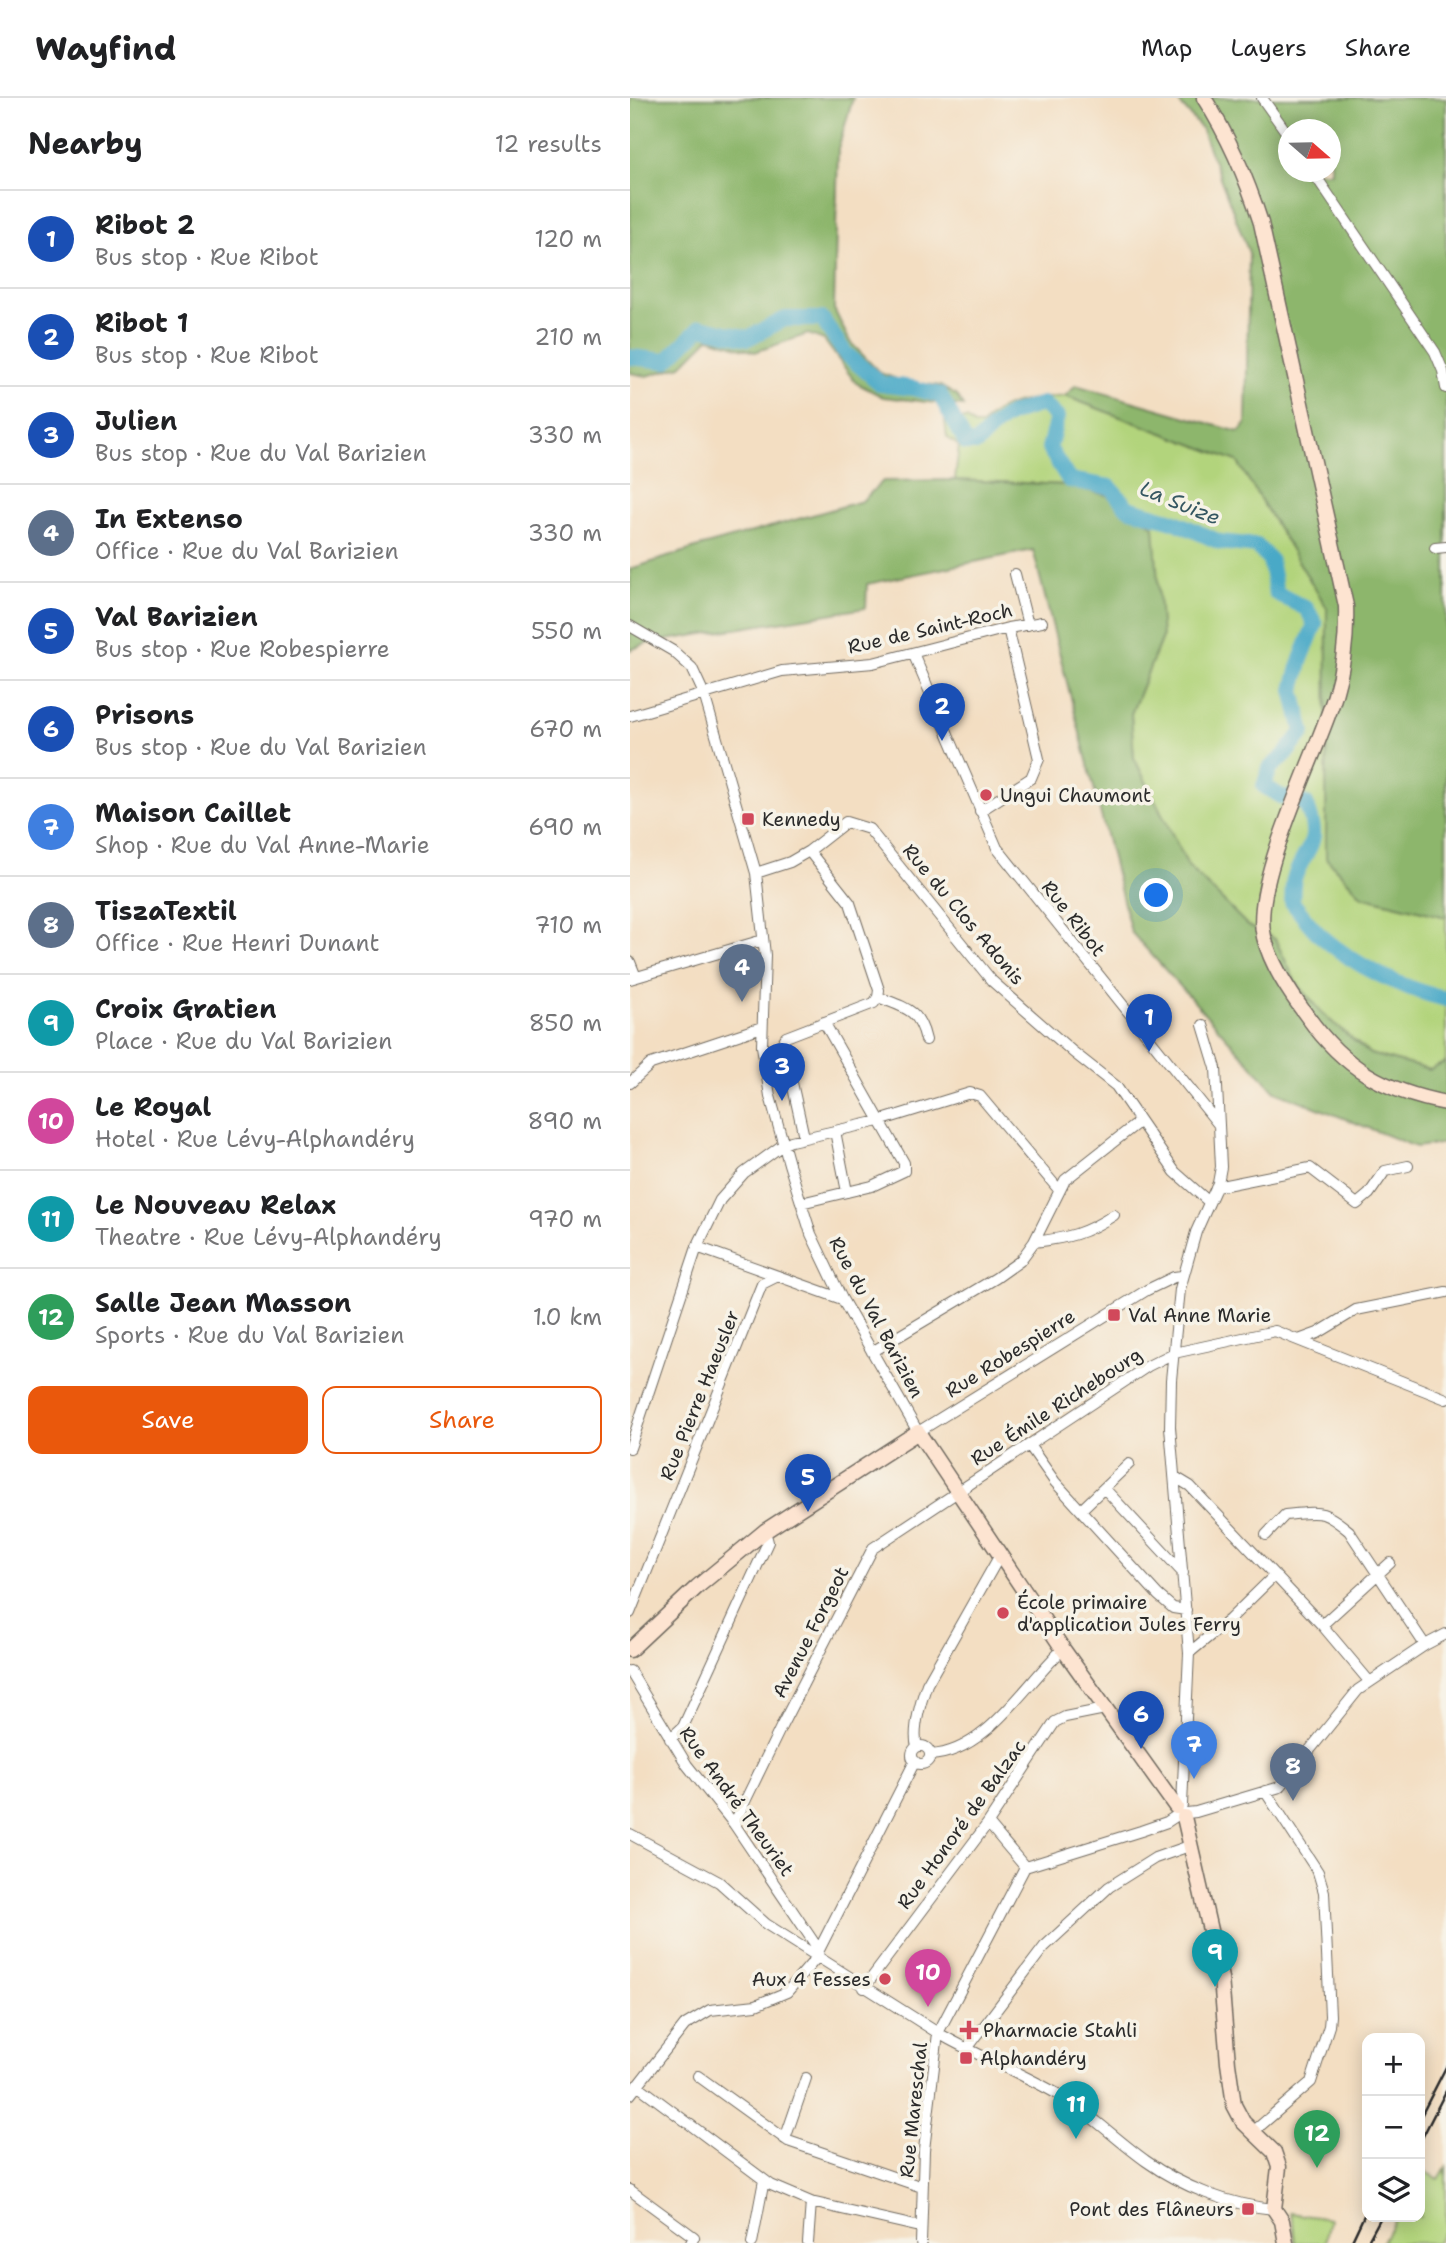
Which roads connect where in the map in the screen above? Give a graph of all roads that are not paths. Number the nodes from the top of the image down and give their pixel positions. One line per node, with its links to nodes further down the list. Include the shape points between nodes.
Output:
1 (1204, 98): 26 (street, via 1224,130 1261,223 1346,606 1344,663 1264,900 1263,936 1292,997 1324,1040 1356,1069 1383,1085)
2 (1262, 98): 3 (street)
3 (1278, 121)
4 (1320, 182): 5 (street, via 1435,352)
5 (1446, 388)
6 (1015, 574): 8 (street)
7 (1042, 622): 8 (street, Rue de Saint-Roch)
8 (1028, 625): 10 (street, Rue de Saint-Roch)
9 (630, 626): 12 (street, Rue du Val Barizien, via 692,668)
10 (1008, 628): 11 (street, Rue de Saint-Roch); 14 (street, via 1039,759 1031,778)
11 (913, 653): 12 (street, Rue de Saint-Roch, via 873,663 782,671); 14 (street, Rue Ribot)
12 (704, 694): 13 (street, Rue de Saint-Roch); 16 (street, Rue du Val Barizien)
13 (630, 716)
14 (980, 811): 29 (street, Rue Ribot, via 997,848)
15 (809, 851): 16 (street, Rue du Clos Adonis); 20 (street, via 850,903); 28 (street, Rue du Clos Adonis, via 846,822 869,829 992,981 1116,1086)
16 (756, 873): 17 (street, Rue du Val Barizien)
17 (763, 940): 19 (street); 23 (street, Rue du Val Barizien)
18 (630, 962): 19 (street)
19 (633, 978)
20 (878, 998): 21 (street); 24 (street, via 915,1014)
21 (824, 1022): 27 (street); 31 (street, via 783,1042)
22 (1203, 1025): 29 (street, via 1216,1068)
23 (762, 1027): 25 (street, via 651,1065); 32 (street, Rue du Val Barizien, via 770,1096)
24 (926, 1040)
25 (630, 1083)
26 (1446, 1103)
27 (879, 1121): 30 (street); 35 (street, via 970,1093 979,1096); 36 (street, via 904,1163 904,1171)
28 (1140, 1121): 35 (street, via 1077,1170); 37 (street, Rue du Clos Adonis, via 1175,1172)
29 (1219, 1125): 34 (street, via 1221,1167)
30 (835, 1131): 31 (street); 36 (street)
31 (804, 1137): 32 (street)
32 (784, 1144): 38 (street, Rue du Val Barizien); 41 (street, via 744,1172 720,1200)
33 (1408, 1166): 34 (street, via 1385,1171 1357,1204 1310,1168)
34 (1216, 1187): 37 (street)
35 (1059, 1190): 40 (street)
36 (847, 1192): 38 (street)
37 (1209, 1202): 43 (street)
38 (801, 1203): 45 (street, Rue du Val Barizien)
39 (1114, 1216): 40 (street, via 1088,1231)
40 (1034, 1242): 47 (street, via 1020,1261 996,1278)
41 (697, 1247): 42 (street); 52 (street)
42 (779, 1276): 45 (street); 66 (street, Rue Pierre Haeusler, via 762,1284)
43 (1182, 1276): 48 (street); 50 (street, Rue Robespierre, via 1147,1290)
44 (1446, 1292): 46 (street, via 1356,1310)
45 (842, 1299): 47 (street, Rue du Val Barizien)
46 (1300, 1340): 48 (street, Rue Émile Richebourg, via 1275,1331); 49 (street, Rue Émile Richebourg)
47 (872, 1352): 50 (street, Rue du Val Barizien)
48 (1174, 1353): 51 (street, Rue Émile Richebourg); 54 (street, via 1170,1427)
49 (1446, 1399)
50 (918, 1432): 56 (street, Rue du Val Barizien); 58 (street, Rue Robespierre)
51 (1029, 1445): 56 (street, Rue Émile Richebourg); 57 (street, via 1055,1482)
52 (630, 1448)
53 (1129, 1464): 55 (street)
54 (1175, 1477): 62 (street); 64 (street, via 1190,1486)
55 (1104, 1488): 57 (street); 62 (street)
56 (958, 1491): 60 (street, Rue du Val Barizien); 83 (street, Avenue Forgeot, via 873,1548)
57 (1082, 1509): 65 (street, via 1158,1595 1173,1608)
58 (765, 1531): 71 (street, Rue Robespierre); 76 (street, via 768,1542 740,1606 683,1727)
59 (1266, 1535): 63 (street, via 1285,1515 1322,1512 1349,1531)
60 (1000, 1555): 70 (street, Rue du Val Barizien); 77 (street, via 927,1684)
61 (1390, 1563): 63 (street)
62 (1184, 1573): 65 (street)
63 (1378, 1574): 67 (street); 69 (street)
64 (1275, 1576): 67 (street); 72 (street)
65 (1186, 1610): 72 (street)
66 (630, 1613)
67 (1322, 1625): 74 (street)
68 (1446, 1634): 69 (street)
69 (1425, 1644): 74 (street)
70 (1063, 1648): 75 (street, Rue du Val Barizien); 78 (street, via 977,1739 944,1754)
71 (630, 1650)
72 (1189, 1653): 81 (street)
73 (630, 1671): 76 (street, Rue André Theuriet)
74 (1369, 1681): 80 (street, via 1280,1787)
75 (1105, 1709): 81 (street, Rue du Val Barizien); 82 (street, Rue Honoré de Balzac, via 1055,1723)
76 (670, 1739): 83 (street, Rue André Theuriet)
77 (917, 1747): 78 (street, via 924,1746); 79 (street, via 912,1754)
78 (930, 1755): 79 (street, via 922,1764)
79 (915, 1761): 87 (street)
80 (1265, 1791): 81 (street, via 1196,1812); 95 (street, via 1318,1872 1324,1892 1329,2026 1311,2082)
81 (1181, 1812): 85 (street, Rue du Val Barizien); 86 (street, via 1167,1822)
82 (988, 1823): 86 (street); 88 (street, Rue Honoré de Balzac)
83 (734, 1824): 87 (street, Rue André Theuriet)
84 (630, 1834): 87 (street, via 719,1882 766,1924 804,1950)
85 (1192, 1845): 90 (street, via 1155,1858 1109,1887 1044,1947); 95 (street, Rue du Val Barizien, via 1221,1978 1232,2095 1243,2122)
86 (1025, 1867): 89 (street, Rue Mareschal)
87 (818, 1953): 88 (street); 93 (street, via 788,1992 756,2006 710,2010 685,2025)
88 (864, 1988): 89 (street)
89 (938, 2033): 90 (street); 98 (street, Rue Mareschal)
90 (966, 2050): 101 (street, via 1069,2101 1168,2175 1241,2204)
91 (698, 2076): 96 (street)
92 (806, 2078): 96 (street)
93 (637, 2085): 94 (street); 97 (street)
94 (630, 2095)
95 (1253, 2132): 101 (street, Rue du Val Barizien, via 1277,2158)
96 (785, 2139): 98 (street)
97 (764, 2180): 100 (street); 104 (street)
98 (922, 2187): 102 (street, Rue Mareschal)
99 (630, 2190): 103 (street, via 694,2237)
100 (811, 2203): 102 (street); 105 (street)
101 (1274, 2209): 107 (street, Rue du Val Barizien, via 1282,2221)
102 (920, 2227): 106 (street, Rue Mareschal)
103 (691, 2243)
104 (752, 2243)
105 (808, 2243)
106 (921, 2243)
107 (1286, 2243)

